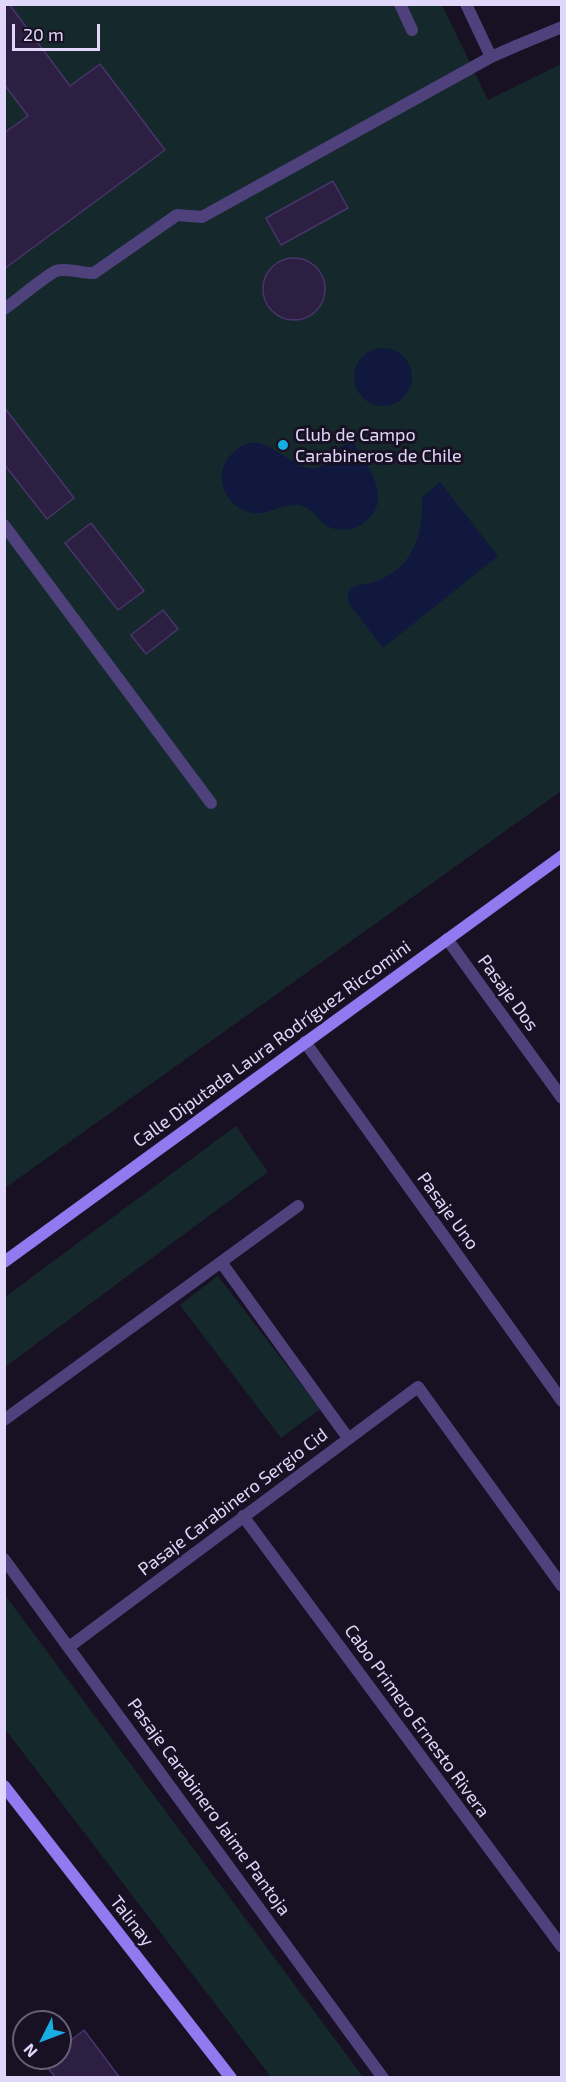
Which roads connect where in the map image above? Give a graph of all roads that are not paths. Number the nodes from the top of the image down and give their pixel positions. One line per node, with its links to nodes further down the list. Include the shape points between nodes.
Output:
1 (400, 4): 4 (street)
2 (466, 4): 5 (street)
3 (561, 27): 5 (street)
4 (412, 30)
5 (491, 57): 6 (street, via 202,217 177,215 94,273 56,271)
6 (4, 309)
7 (4, 525): 8 (street)
8 (211, 803)
9 (561, 856): 10 (main road, Calle Diputada Laura Rodríguez Riccomini)
10 (447, 939): 11 (main road, Calle Diputada Laura Rodríguez Riccomini); 12 (street, Pasaje Dos)
11 (305, 1042): 14 (main road, Calle Diputada Laura Rodríguez Riccomini); 16 (street, Pasaje Uno)
12 (561, 1098)
13 (298, 1206): 15 (street)
14 (4, 1262)
15 (221, 1262): 17 (street); 18 (street)
16 (561, 1401)
17 (4, 1420)
18 (348, 1438): 19 (street, Pasaje Carabinero Sergio Cid); 21 (street, Pasaje Carabinero Sergio Cid, via 418,1387)
19 (243, 1516): 22 (street, Pasaje Carabinero Sergio Cid); 24 (street, Cabo Primero Ernesto Rivera)
20 (4, 1559): 22 (street, Pasaje Carabinero Jaime Pantoja)
21 (561, 1586)
22 (69, 1647): 26 (street, Pasaje Carabinero Jaime Pantoja)
23 (4, 1786): 25 (main road, Talinay)
24 (561, 1947)
25 (231, 2078)
26 (383, 2078)

